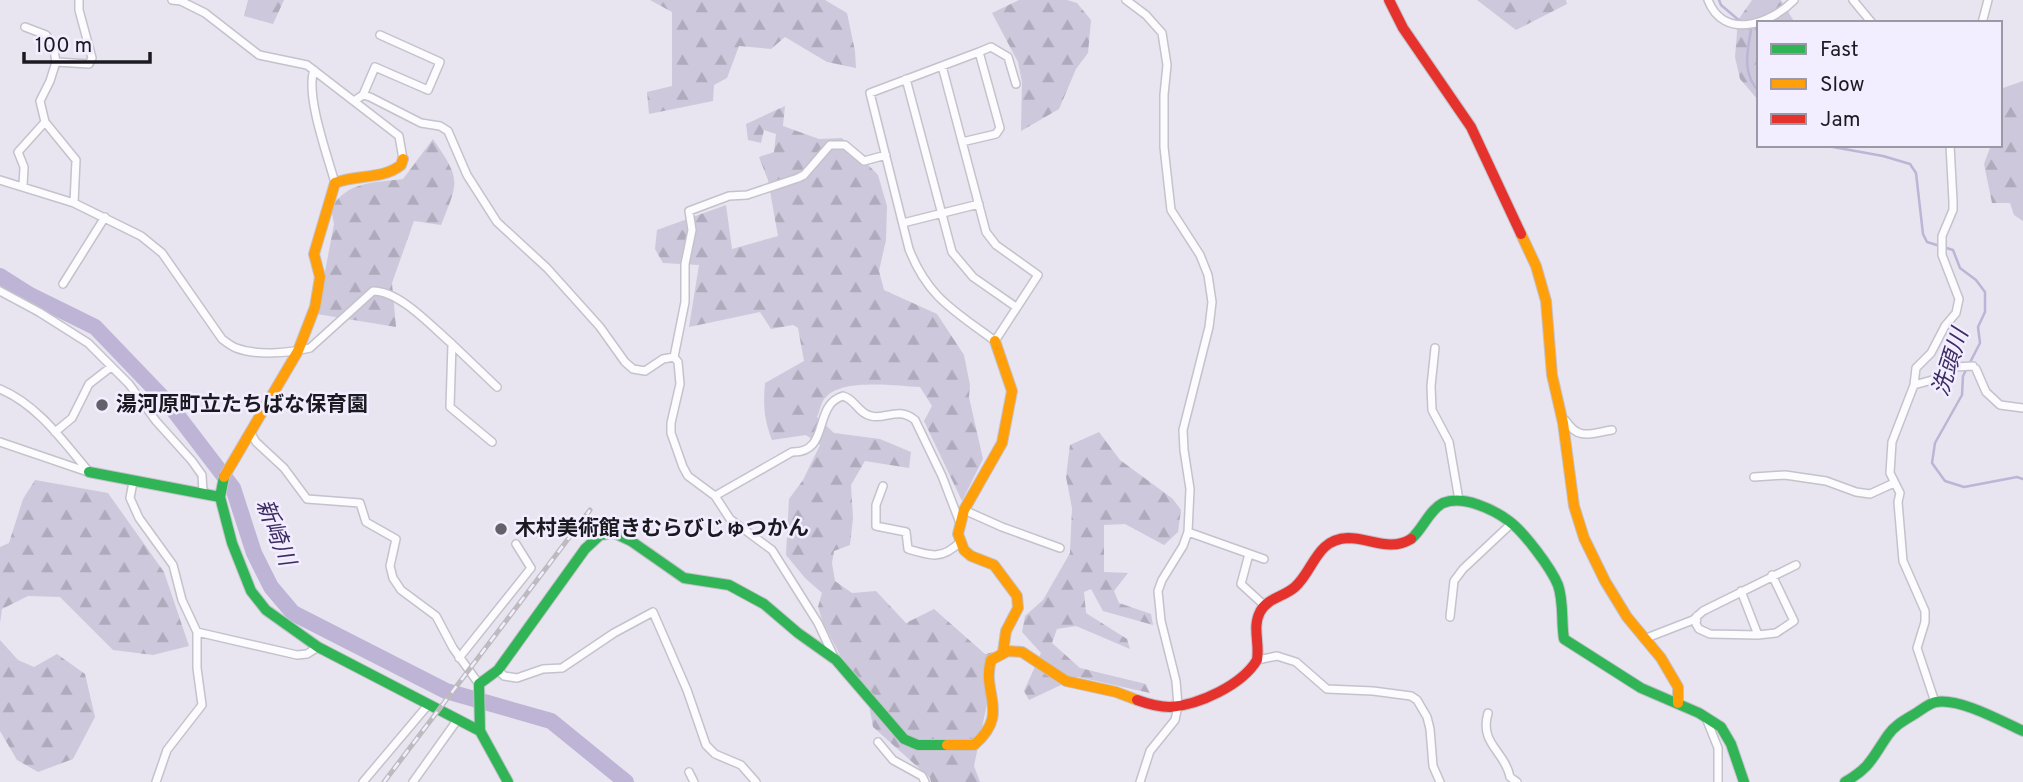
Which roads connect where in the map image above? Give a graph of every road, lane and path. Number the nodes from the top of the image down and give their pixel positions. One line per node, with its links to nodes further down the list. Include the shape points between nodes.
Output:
1 (79, 0): 16 (street, via 92,58 89,64)
2 (172, 0): 18 (street, via 205,13 259,55)
3 (1126, 0): 67 (street, via 1162,33 1167,65 1164,146 1171,210 1200,254 1212,288 1209,327 1183,430 1190,489)
4 (1389, 0): 49 (street, via 1471,127 1536,266 1546,301 1552,375)
5 (1708, 0): 12 (street, via 1729,23)
6 (1794, 0): 9 (street)
7 (1853, 0): 10 (street)
8 (1988, 0): 11 (street)
9 (1764, 21)
10 (1870, 21)
11 (1983, 21)
12 (1757, 22)
13 (25, 27): 16 (street, via 46,35)
14 (380, 35): 21 (street, via 440,62 428,90 375,67)
15 (979, 52): 17 (street); 20 (street, via 991,47 1008,57); 24 (street, via 1000,128 996,134)
16 (56, 62): 23 (street, via 40,101)
17 (943, 66): 19 (street); 24 (street)
18 (314, 70): 22 (street); 29 (street, via 312,86 320,130)
19 (906, 79): 26 (street, via 870,93); 33 (street)
20 (1016, 84)
21 (363, 94): 22 (street); 43 (street, via 448,131 467,175 497,222 547,268 633,369 645,371)
22 (354, 101): 27 (street, via 399,136)
23 (45, 122): 30 (street, via 18,152 24,167); 31 (street, via 76,160)
24 (962, 142): 32 (street)
25 (1950, 147): 45 (street, via 1953,210 1941,236 1942,255 1959,299 1956,313 1916,368)
26 (886, 155): 35 (street); 43 (street, via 864,161 845,145 830,145 798,178 689,211 692,230 685,264 685,302)
27 (403, 159): 29 (street, via 401,166 388,174)
28 (0, 180): 30 (street)
29 (335, 183): 42 (street, via 314,254 319,290)
30 (23, 186): 31 (street)
31 (74, 203): 34 (street)
32 (979, 204): 33 (street); 38 (street, via 989,237 1038,275)
33 (940, 214): 35 (street); 38 (street, via 961,265)
34 (105, 217): 36 (street); 42 (street, via 162,253 222,339 236,348)
35 (903, 223): 39 (street, via 916,268 929,288)
36 (63, 284)
37 (0, 291): 44 (street, via 88,343)
38 (1016, 307): 39 (street)
39 (995, 341): 64 (street, via 1012,391 1002,443)
40 (452, 344): 42 (street, via 413,309 373,291 310,348); 46 (street); 54 (street, via 450,407)
41 (1435, 348): 63 (street, via 1432,410 1449,442)
42 (298, 351): 52 (street)
43 (674, 357): 61 (street, via 680,384 671,433 688,476)
44 (111, 367): 51 (street, via 89,384 72,418); 60 (street, via 202,475)
45 (1914, 385): 48 (street, via 1943,377 1955,367 1975,368 1986,392 2000,405); 58 (street, via 1892,442 1890,473)
46 (497, 387)
47 (0, 389): 51 (street, via 25,402)
48 (2023, 408)
49 (1563, 423): 50 (street, via 1579,434); 81 (street, via 1574,506 1584,538 1605,581)
50 (1612, 430)
51 (55, 432): 55 (street)
52 (250, 432): 62 (street, via 228,467); 84 (street, via 307,499 360,503 366,522 397,540 390,566 393,578 401,590 436,616)
53 (0, 442): 55 (street)
54 (492, 442)
55 (89, 472): 57 (street)
56 (1754, 477): 58 (street, via 1785,475 1826,481 1870,494)
57 (133, 482): 60 (street); 79 (street, via 130,498 173,565)
58 (1894, 483): 89 (street, via 1900,493 1903,561 1924,611 1917,648)
59 (883, 486): 68 (street, via 876,505 876,526 906,532 908,550 930,556 949,553)
60 (203, 492): 62 (street)
61 (715, 496): 65 (street, via 792,452 809,449 821,431 825,409 843,396 873,417 891,413 915,419); 85 (street, via 730,519 772,550)
62 (220, 497): 82 (street, via 251,591 266,610)
63 (1459, 500): 66 (street); 76 (street, via 1444,502 1418,534 1403,544 1340,538 1319,550 1292,589)
64 (964, 510): 65 (street); 70 (street)
65 (960, 523): 68 (street)
66 (1512, 523): 78 (street, via 1454,582); 90 (street, via 1558,584 1564,639 1641,688)
67 (1188, 532): 71 (street); 92 (street, via 1158,591)
68 (960, 542): 83 (street, via 971,556 994,565 1017,596 1018,608 1006,631)
69 (516, 544): 84 (street, via 531,568)
70 (1060, 548)
71 (1249, 554): 72 (street); 76 (street, via 1241,584)
72 (1264, 559)
73 (1796, 565): 74 (street)
74 (1772, 575): 75 (street); 80 (street, via 1794,621 1776,633)
75 (1741, 591): 77 (street); 80 (street)
76 (1264, 606): 86 (street, via 1255,625)
77 (1697, 616): 80 (street, via 1699,629 1710,634); 81 (street)
78 (1450, 617)
79 (197, 632): 82 (street, via 297,656); 101 (street, via 202,705 167,750)
80 (1758, 635)
81 (1644, 639): 90 (street, via 1678,687)
82 (318, 647): 91 (street)
83 (1003, 652): 85 (street, via 991,660 987,674 995,697 992,719 987,734 974,745 918,745 904,739); 92 (street, via 1031,657 1059,678 1141,703)
84 (459, 658): 88 (street)
85 (836, 660): 87 (street, via 752,598 729,585 684,578 614,533 600,535 585,549)
86 (1257, 660): 92 (street, via 1251,672 1232,684); 110 (street, via 1278,656 1296,662 1327,690 1373,691 1418,700 1427,717 1433,766)
87 (498, 670): 88 (street); 100 (street, via 517,678 543,668 562,668 653,612 706,744 715,754 741,765)
88 (480, 687): 96 (street)
89 (1935, 702): 97 (street, via 1965,707); 114 (street, via 1899,723 1876,757)
90 (1678, 703): 94 (street)
91 (428, 705): 95 (street); 102 (street)
92 (1178, 706): 109 (street, via 1175,720 1150,751)
93 (1489, 713): 111 (street, via 1484,726 1491,744)
94 (1705, 717): 112 (street, via 1718,748); 113 (street, via 1721,727)
95 (458, 719): 96 (street); 103 (street)
96 (480, 731): 104 (street)
97 (2023, 731)
98 (878, 742): 108 (street, via 893,760)
99 (689, 772): 105 (street)
100 (748, 776): 106 (street); 107 (street)
101 (156, 782)
102 (363, 782)
103 (413, 782)
104 (508, 782)
105 (694, 782)
106 (738, 782)
107 (756, 782)
108 (925, 782)
109 (1140, 782)
110 (1440, 782)
111 (1517, 782)
112 (1718, 782)
113 (1744, 782)
114 (1845, 782)

